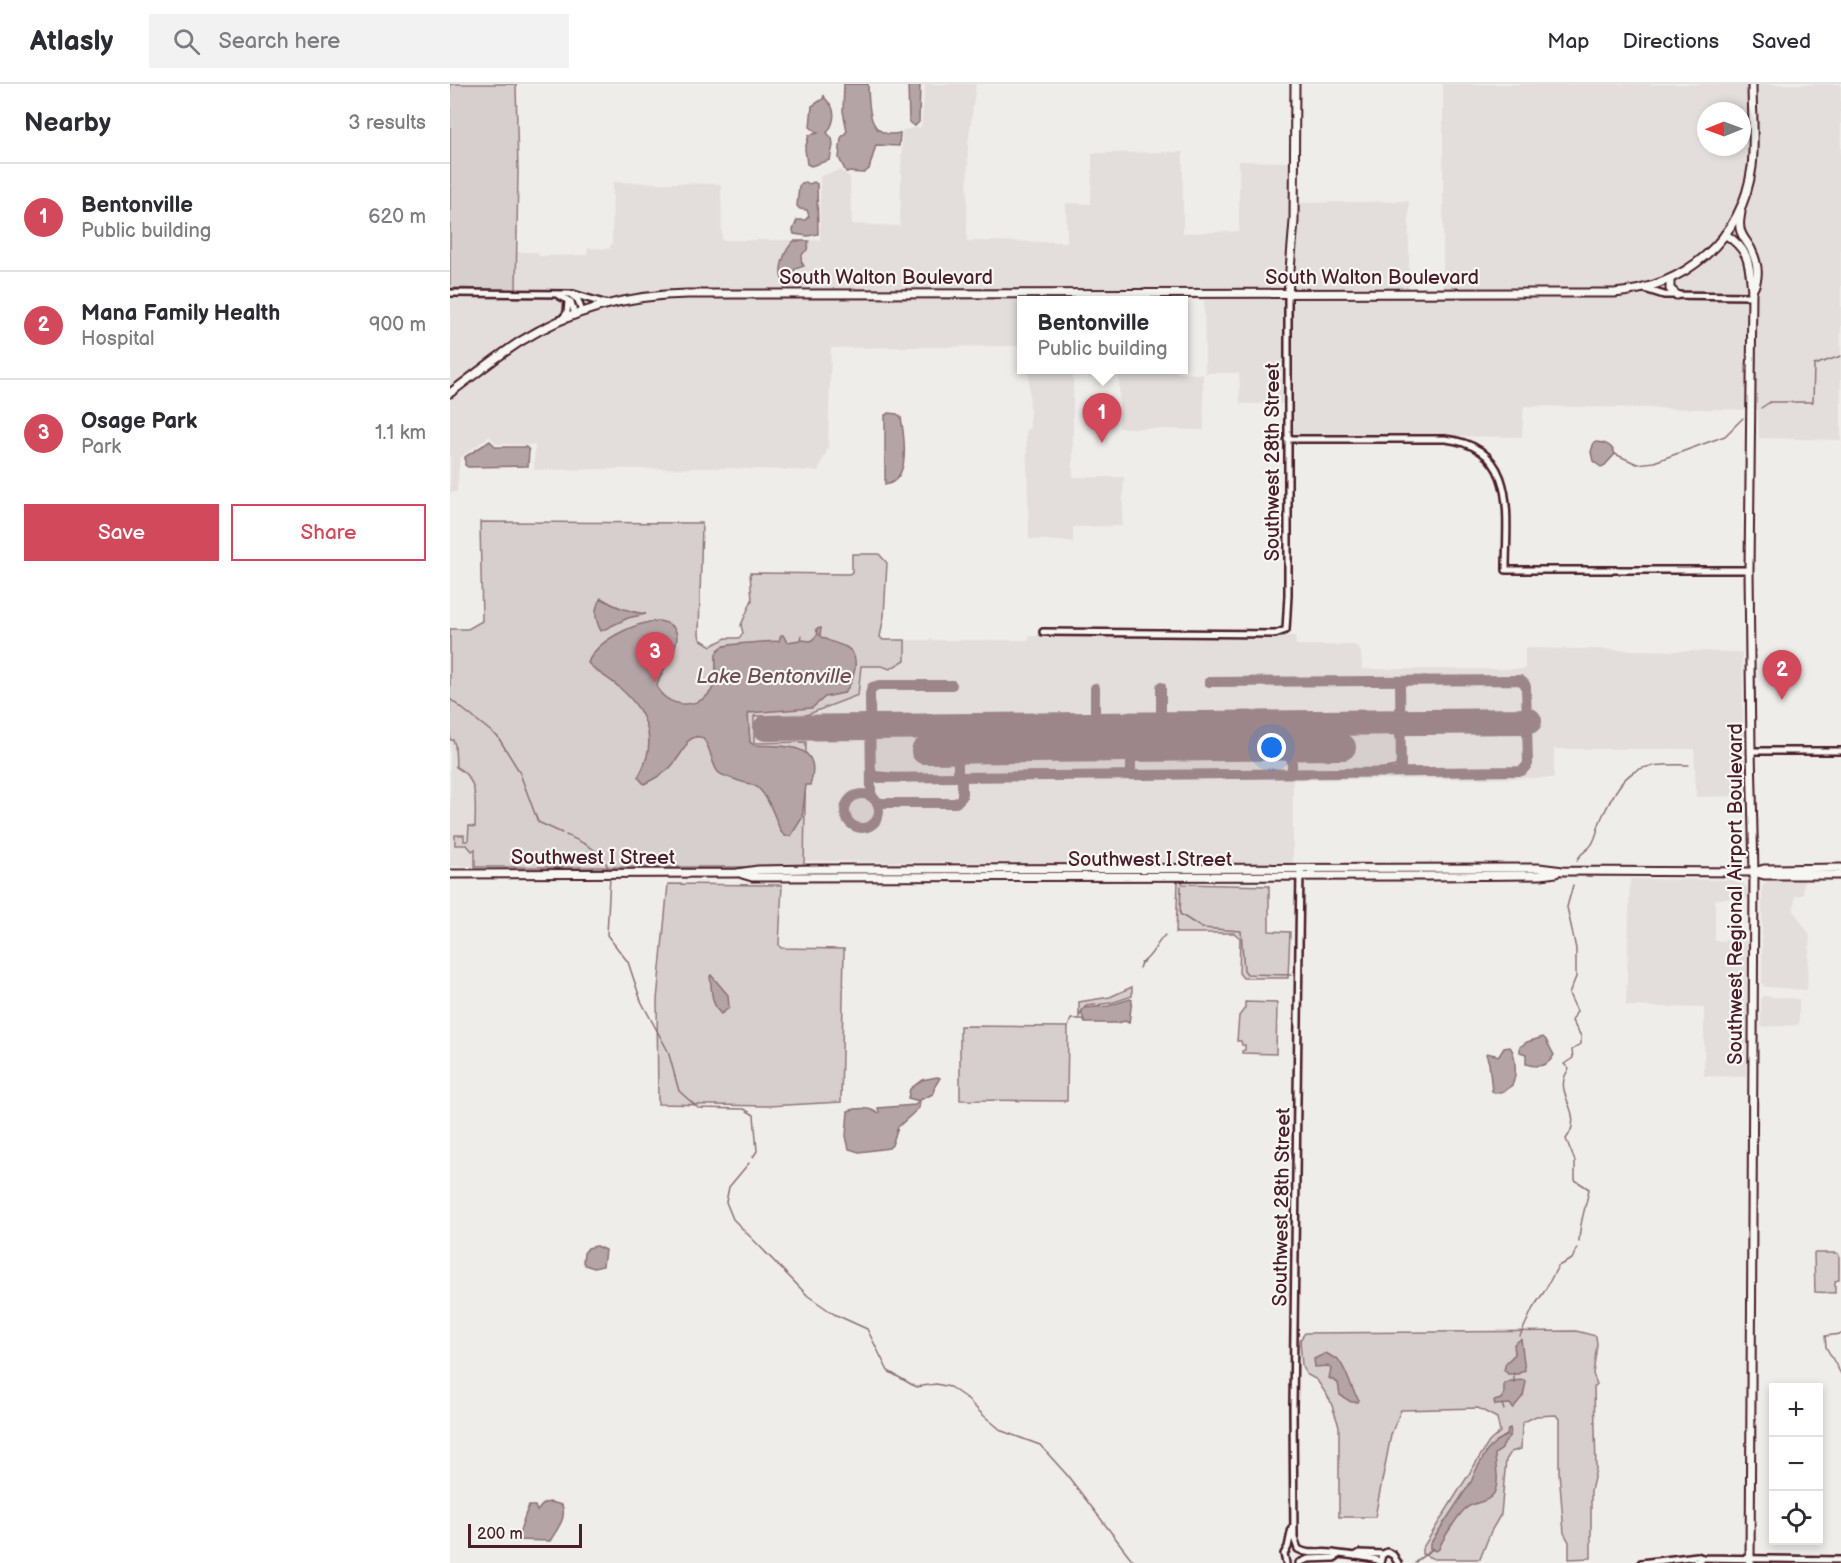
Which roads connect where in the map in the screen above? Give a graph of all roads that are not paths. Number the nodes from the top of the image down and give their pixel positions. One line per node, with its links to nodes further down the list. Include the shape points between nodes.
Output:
1 (1295, 84): 9 (main road, via 1294,221)
2 (1752, 84): 3 (main road, via 1752,164)
3 (1743, 201): 4 (main road, South Walton Boulevard); 8 (main road, via 1740,231 1756,264 1757,282)
4 (1725, 234): 5 (main road, South Walton Boulevard, via 1701,260); 8 (main road, Southwest Regional Airport Boulevard, via 1740,244 1746,254)
5 (1670, 280): 6 (main road, South Walton Boulevard); 10 (main road, via 1670,289)
6 (1645, 289): 9 (main road, South Walton Boulevard, via 1614,293); 10 (street)
7 (450, 293): 11 (street)
8 (1752, 293): 10 (street); 17 (main road, Southwest Regional Airport Boulevard)
9 (1287, 294): 12 (main road, South Walton Boulevard, via 684,294); 16 (street, Southwest 28th Street)
10 (1677, 295)
11 (569, 297): 12 (street); 13 (street); 14 (street)
12 (609, 304): 13 (main road, South Walton Boulevard)
13 (579, 313): 14 (main road, South Walton Boulevard)
14 (561, 321): 15 (main road, South Walton Boulevard, via 518,343)
15 (450, 393)
16 (1287, 439): 17 (street, via 1445,439 1476,447 1497,467 1505,489 1506,570); 18 (street, Southwest 28th Street, via 1286,630 1275,634)
17 (1749, 570): 19 (main road, Southwest Regional Airport Boulevard)
18 (1042, 632)
19 (1751, 751): 20 (street); 23 (main road, Southwest Regional Airport Boulevard)
20 (1841, 751)
21 (1841, 868): 23 (main road, Southwest I Street)
22 (1300, 872): 23 (main road, Southwest I Street, via 1539,868 1563,872); 24 (main road, Southwest I Street, via 752,877 737,873); 26 (street, Southwest 28th Street)
23 (1754, 872): 25 (main road, Southwest I Street); 34 (main road, Southwest Regional Airport Boulevard)
24 (450, 874)
25 (1841, 874)
26 (1293, 1526): 27 (street, Southwest 28th Street); 28 (street, Southwest 28th Street)
27 (1287, 1549): 28 (street); 37 (street, Southwest 28th Street)
28 (1298, 1549): 30 (street, via 1308,1554); 38 (street, Southwest 28th Street, via 1302,1557)
29 (1383, 1554): 31 (street); 35 (street); 36 (street, via 1392,1553)
30 (1337, 1556): 31 (street); 38 (street)
31 (1355, 1556): 35 (street)
32 (1702, 1558): 34 (street); 39 (street); 40 (street)
33 (1841, 1560): 34 (street)
34 (1750, 1561)
35 (1380, 1562)
36 (1396, 1562)
37 (1286, 1563)
38 (1299, 1563)
39 (1641, 1563)
40 (1694, 1563)

